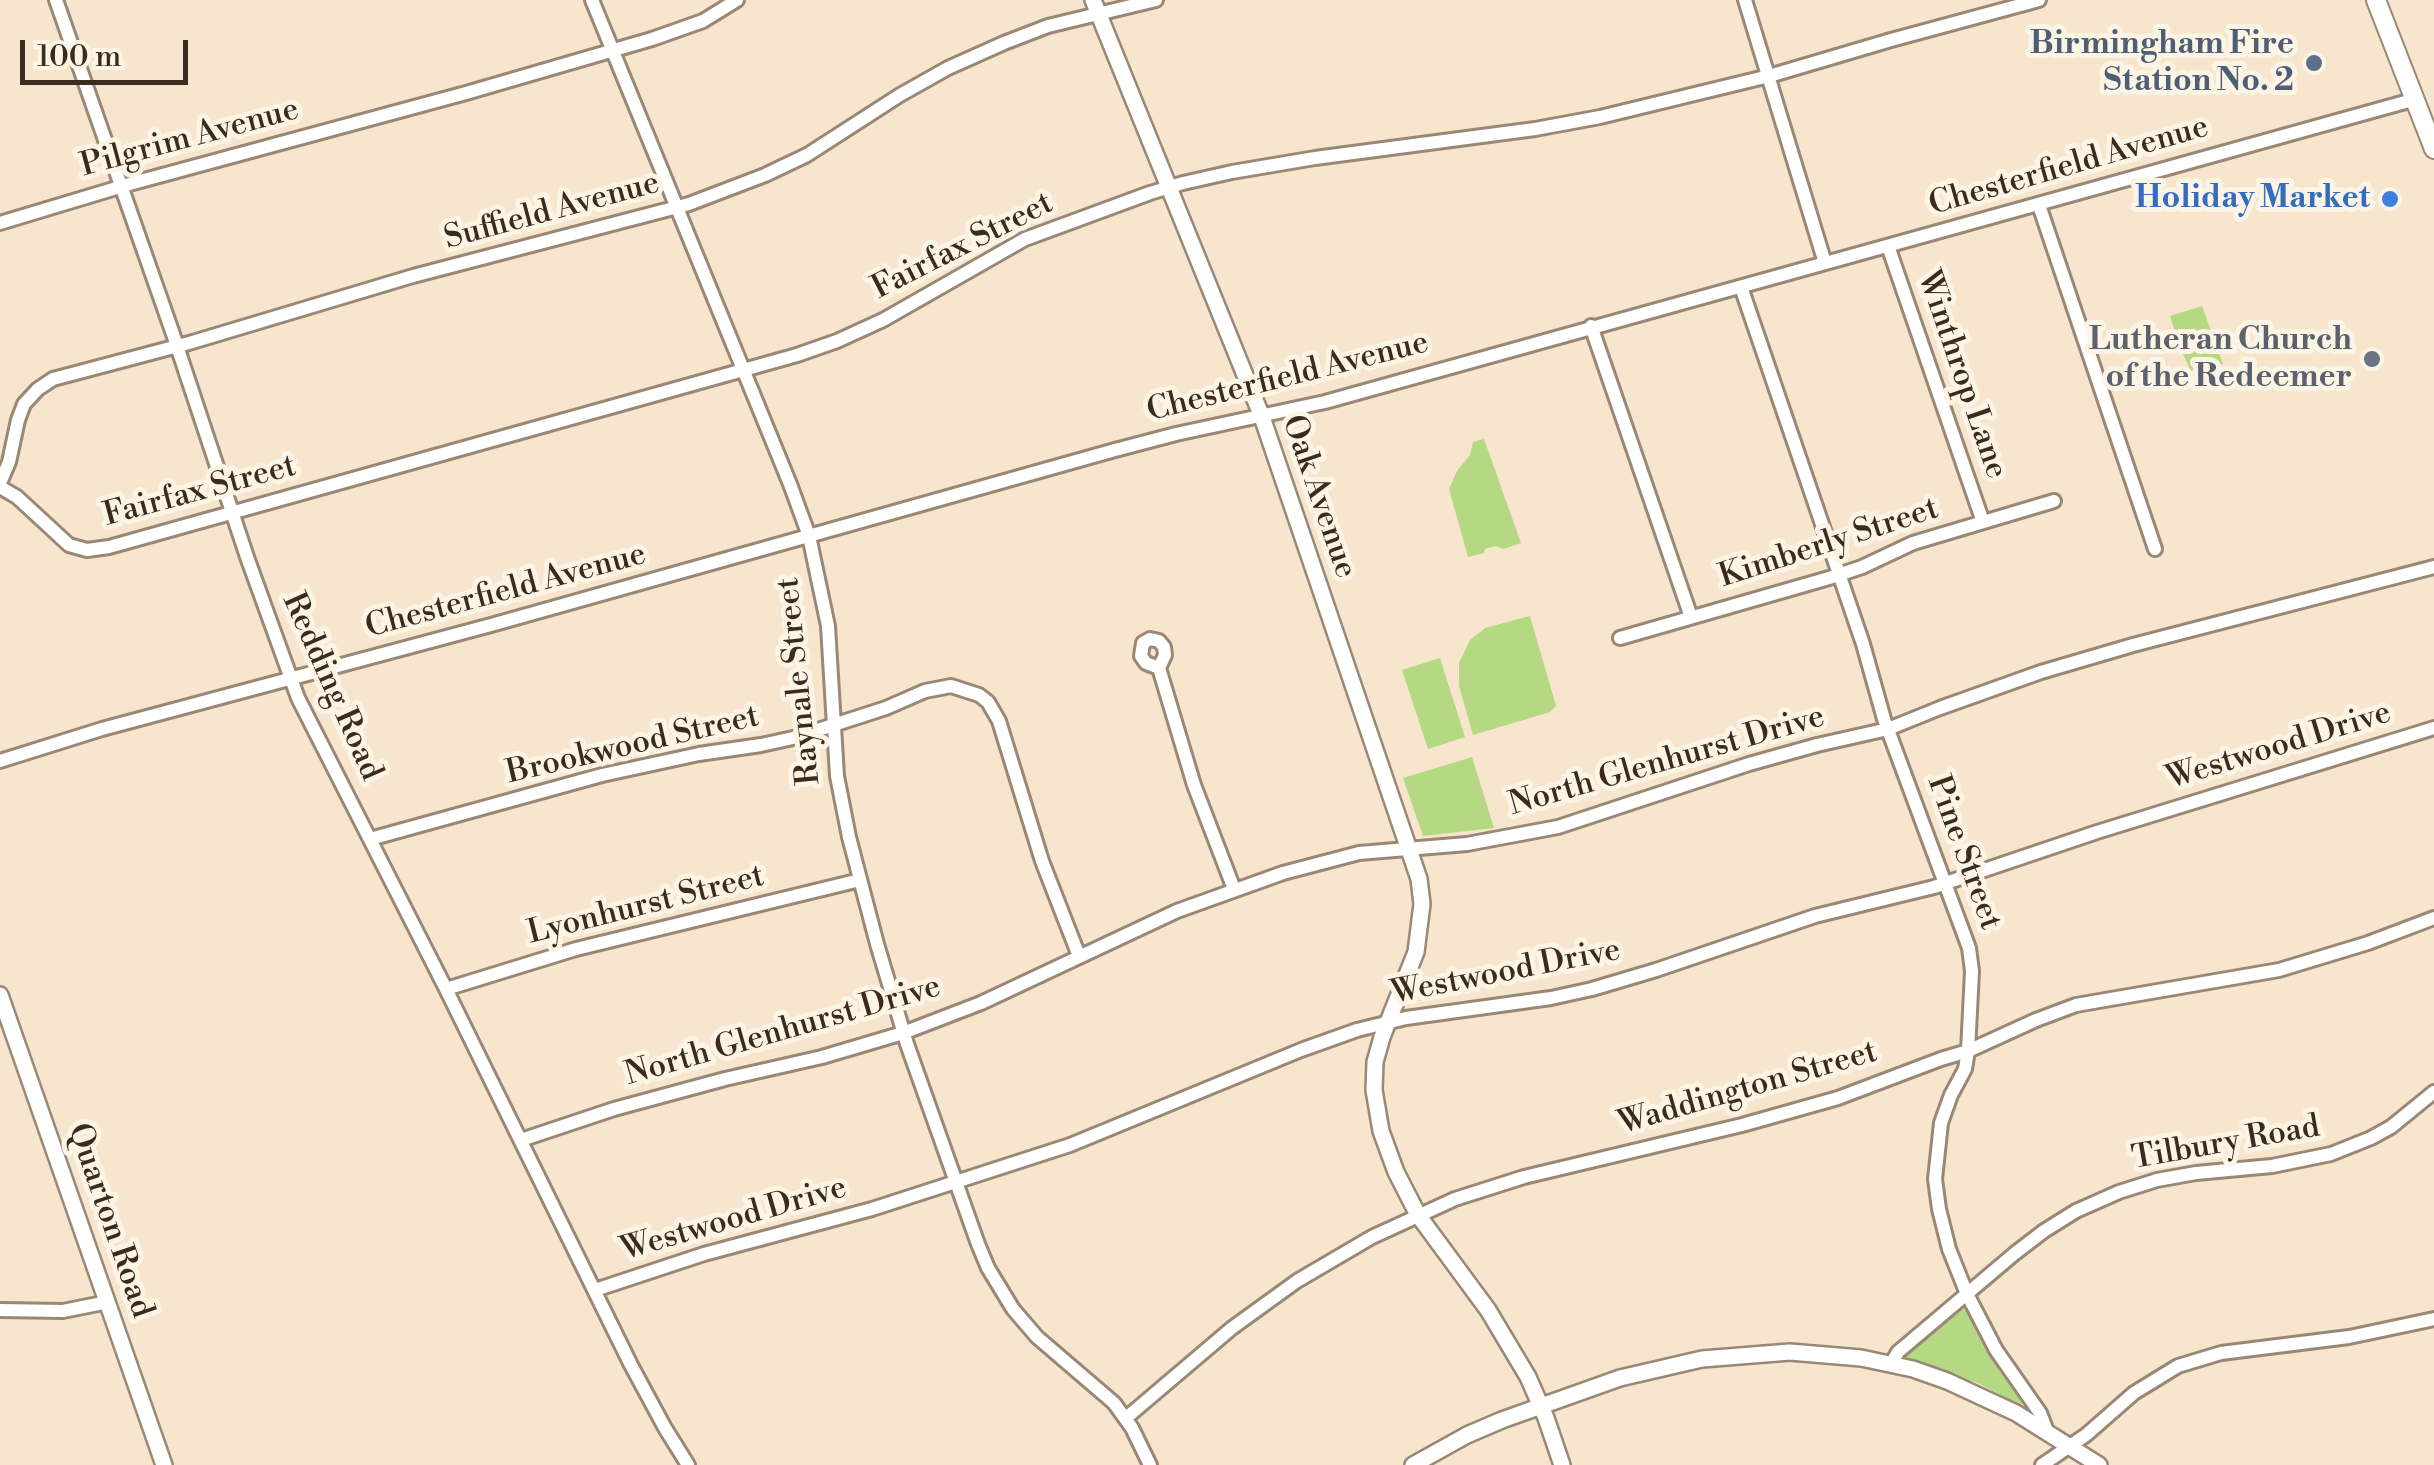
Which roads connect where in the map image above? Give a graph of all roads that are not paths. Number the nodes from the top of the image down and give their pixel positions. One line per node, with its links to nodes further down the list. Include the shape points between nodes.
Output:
1 (592, 0): 9 (street, Raynale Street)
2 (737, 0): 9 (street, Pilgrim Avenue, via 678,30)
3 (1156, 0): 8 (street, Suffield Avenue)
4 (1745, 0): 10 (street)
5 (2039, 0): 10 (street, Fairfax Street)
6 (2376, 0): 11 (main road)
7 (59, 1): 13 (street, Redding Road)
8 (1095, 7): 14 (street, Oak Avenue); 16 (street, Suffield Avenue, via 948,68 807,154)
9 (613, 51): 13 (street, Pilgrim Avenue); 16 (street, Raynale Street)
10 (1770, 76): 14 (street, Fairfax Street, via 1535,128 1298,161); 19 (street)
11 (2416, 99): 12 (main road); 15 (street, Chesterfield Avenue)
12 (2434, 148)
13 (120, 187): 17 (street, Pilgrim Avenue); 22 (street, Redding Road)
14 (1168, 187): 23 (street, Fairfax Street, via 1025,239 837,341); 24 (street, Oak Avenue)
15 (2038, 204): 18 (street, Chesterfield Avenue); 30 (street)
16 (676, 208): 22 (street, Suffield Avenue); 23 (street, Raynale Street)
17 (0, 223)
18 (1888, 246): 19 (street, Chesterfield Avenue); 28 (street, Winthrop Lane)
19 (1825, 263): 20 (street, Chesterfield Avenue)
20 (1741, 287): 21 (street, Chesterfield Avenue); 32 (street, Pine Street)
21 (1591, 326): 24 (street, Chesterfield Avenue); 33 (street)
22 (177, 346): 25 (street, Suffield Avenue, via 62,376 38,389 20,413); 27 (street, Redding Road)
23 (743, 371): 27 (street, Fairfax Street); 29 (street, Raynale Street)
24 (1262, 416): 29 (street, Chesterfield Avenue, via 1114,450); 42 (street, Oak Avenue)
25 (0, 485): 27 (street, Fairfax Street, via 63,541 82,549)
26 (2054, 501): 28 (street, Kimberly Street)
27 (233, 513): 36 (street, Redding Road)
28 (1983, 522): 32 (street, Kimberly Street)
29 (809, 536): 36 (street, Chesterfield Avenue); 37 (street, Raynale Street, via 828,626)
30 (2155, 549)
31 (2434, 567): 39 (street, North Glenhurst Drive, via 2114,650)
32 (1839, 575): 33 (street, Kimberly Street); 39 (street, Pine Street)
33 (1691, 617): 34 (street, Kimberly Street)
34 (1620, 638)
35 (1158, 668): 45 (street)
36 (291, 680): 40 (street, Chesterfield Avenue); 41 (street, Redding Road)
37 (834, 726): 41 (street, Brookwood Street, via 602,775); 43 (street, Raynale Street, via 841,799); 47 (street, Brookwood Street, via 946,686 988,702)
38 (2434, 728): 44 (street, Westwood Drive)
39 (1888, 730): 42 (street, North Glenhurst Drive, via 1749,764 1546,830); 44 (street, Pine Street)
40 (0, 761)
41 (370, 840): 48 (street, Redding Road)
42 (1410, 849): 45 (street, North Glenhurst Drive, via 1360,853); 50 (street, Oak Avenue, via 1422,895 1421,926)
43 (860, 880): 48 (street, Lyonhurst Street, via 576,949); 51 (street, Raynale Street)
44 (1945, 884): 50 (street, Westwood Drive, via 1776,928 1592,989); 52 (street, Pine Street, via 1971,958)
45 (1234, 889): 47 (street, North Glenhurst Drive)
46 (2434, 918): 52 (street, Waddington Street, via 2280,970 2076,1005)
47 (1079, 956): 51 (street, North Glenhurst Drive)
48 (446, 990): 54 (street, Redding Road)
49 (0, 996): 59 (street, Quarton Road)
50 (1388, 1023): 55 (street, Westwood Drive); 56 (street, Oak Avenue, via 1375,1062 1375,1108 1388,1154)
51 (903, 1033): 54 (street, North Glenhurst Drive); 55 (street, Raynale Street)
52 (1968, 1051): 56 (street, Waddington Street, via 1838,1098 1524,1176); 58 (street, Pine Street, via 1941,1124 1936,1179 1945,1237)
53 (2434, 1092): 58 (street, Tilbury Road, via 2391,1126 2331,1154 2186,1174 2119,1192 2044,1230)
54 (521, 1140): 57 (street, Redding Road)
55 (956, 1183): 57 (street, Westwood Drive); 64 (street, Raynale Street, via 1003,1294 1026,1325)
56 (1418, 1215): 63 (street, Oak Avenue, via 1494,1320); 64 (street, Waddington Street, via 1333,1258 1274,1298)
57 (595, 1290): 68 (street, Redding Road)
58 (1968, 1294): 62 (street, Tilbury Road); 65 (street, Pine Street)
59 (108, 1302): 60 (street, via 63,1311); 67 (street, Quarton Road)
60 (0, 1310)
61 (2434, 1318): 66 (street, via 2198,1359 2148,1382)
62 (1891, 1364): 63 (street, via 1790,1352 1724,1356 1620,1378); 65 (street, via 1975,1392)
63 (1540, 1405): 70 (street); 71 (street, Oak Avenue)
64 (1126, 1418): 69 (street, Raynale Street)
65 (2047, 1431): 66 (street)
66 (2070, 1446): 72 (street); 73 (street)
67 (164, 1465)
68 (688, 1465)
69 (1150, 1465)
70 (1413, 1465)
71 (1562, 1465)
72 (2042, 1465)
73 (2100, 1465)

